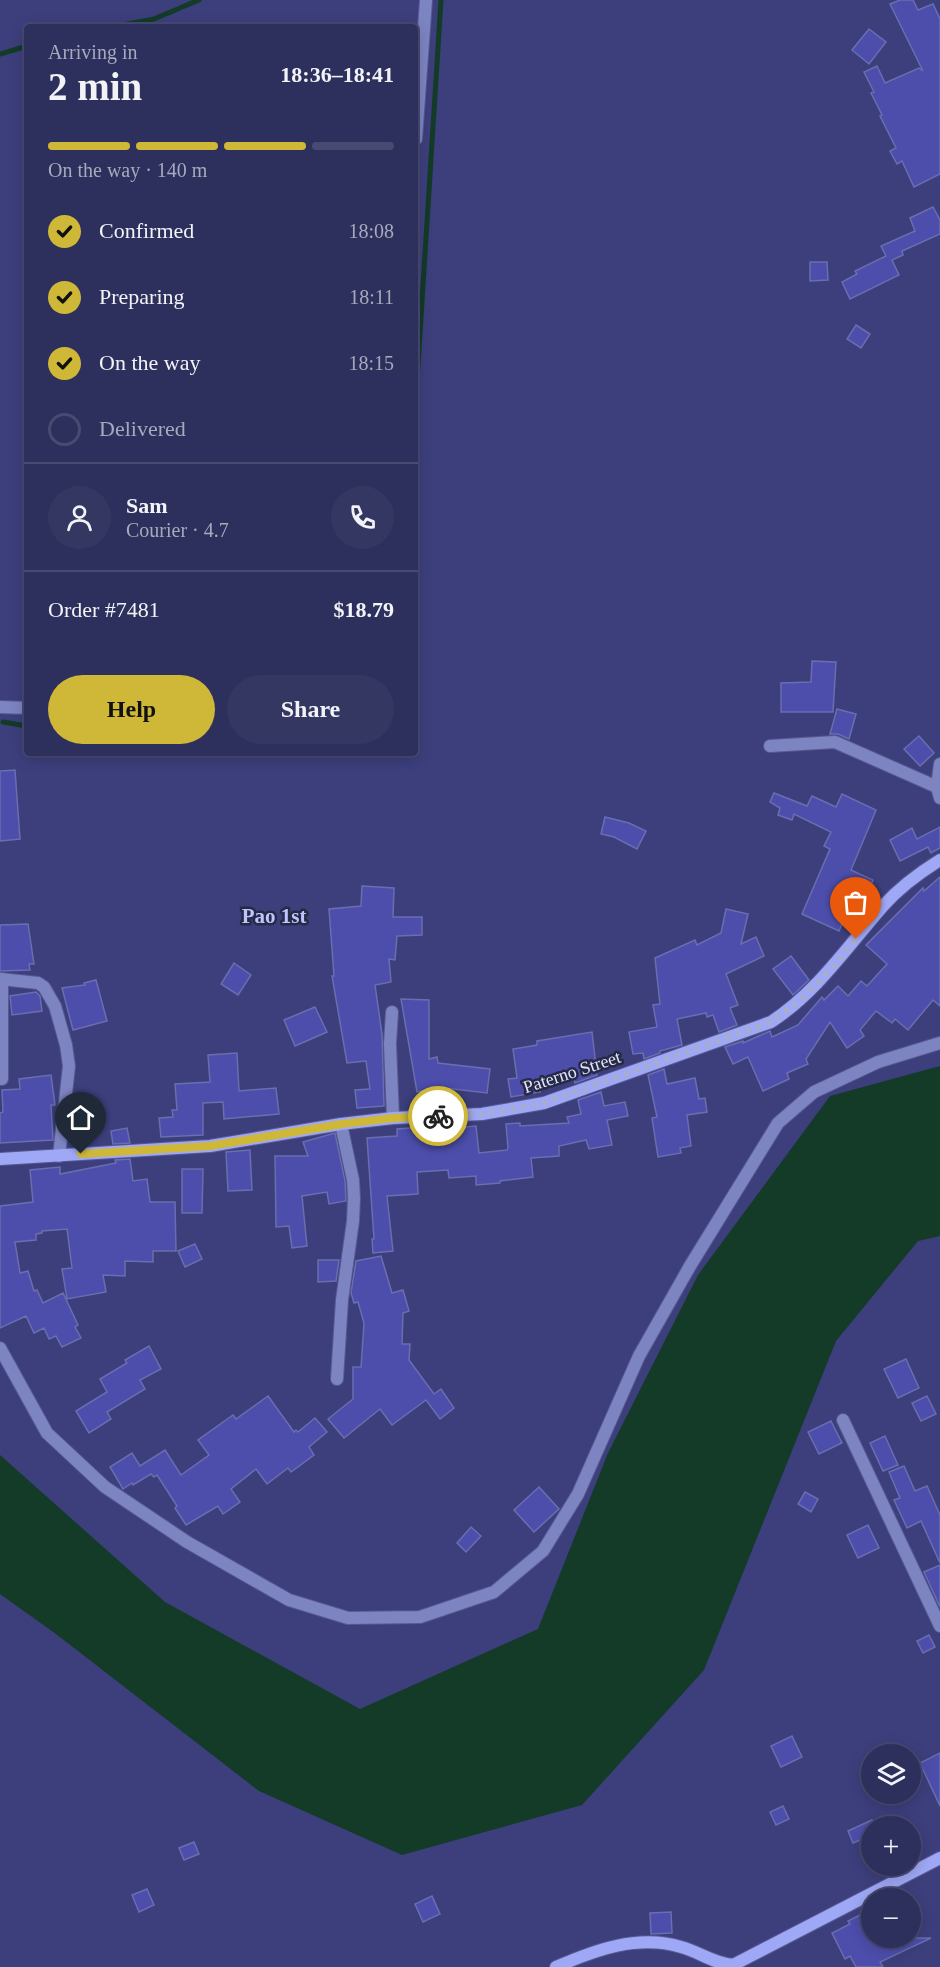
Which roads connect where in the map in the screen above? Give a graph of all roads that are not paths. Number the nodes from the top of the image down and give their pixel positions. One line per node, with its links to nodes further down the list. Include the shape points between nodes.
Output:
1 (426, 0): 2 (street)
2 (418, 111)
3 (0, 707): 4 (street)
4 (24, 708)
5 (770, 746): 7 (street, via 835,742)
6 (940, 764): 7 (street)
7 (939, 793)
8 (940, 861): 13 (street, Paterno Street, via 905,884 831,969 787,1012 771,1022 544,1103 482,1114)
9 (1, 979): 12 (street); 15 (street, via 38,983 55,1006 69,1066)
10 (392, 1012): 13 (street)
11 (940, 1043): 17 (street, via 878,1062 814,1092 778,1123 639,1356 578,1494 543,1551 494,1592 420,1617 348,1618 288,1600 188,1542 105,1487 47,1434)
12 (2, 1078)
13 (393, 1118): 14 (street, Paterno Street)
14 (342, 1124): 15 (street, Paterno Street, via 210,1146); 18 (street, via 354,1198)
15 (59, 1156): 16 (street, Paterno Street)
16 (0, 1159)
17 (0, 1348)
18 (337, 1379)
19 (843, 1420): 20 (street)
20 (940, 1626)
21 (940, 1858): 22 (street, via 733,1965 658,1942 626,1943)
22 (556, 1967)

